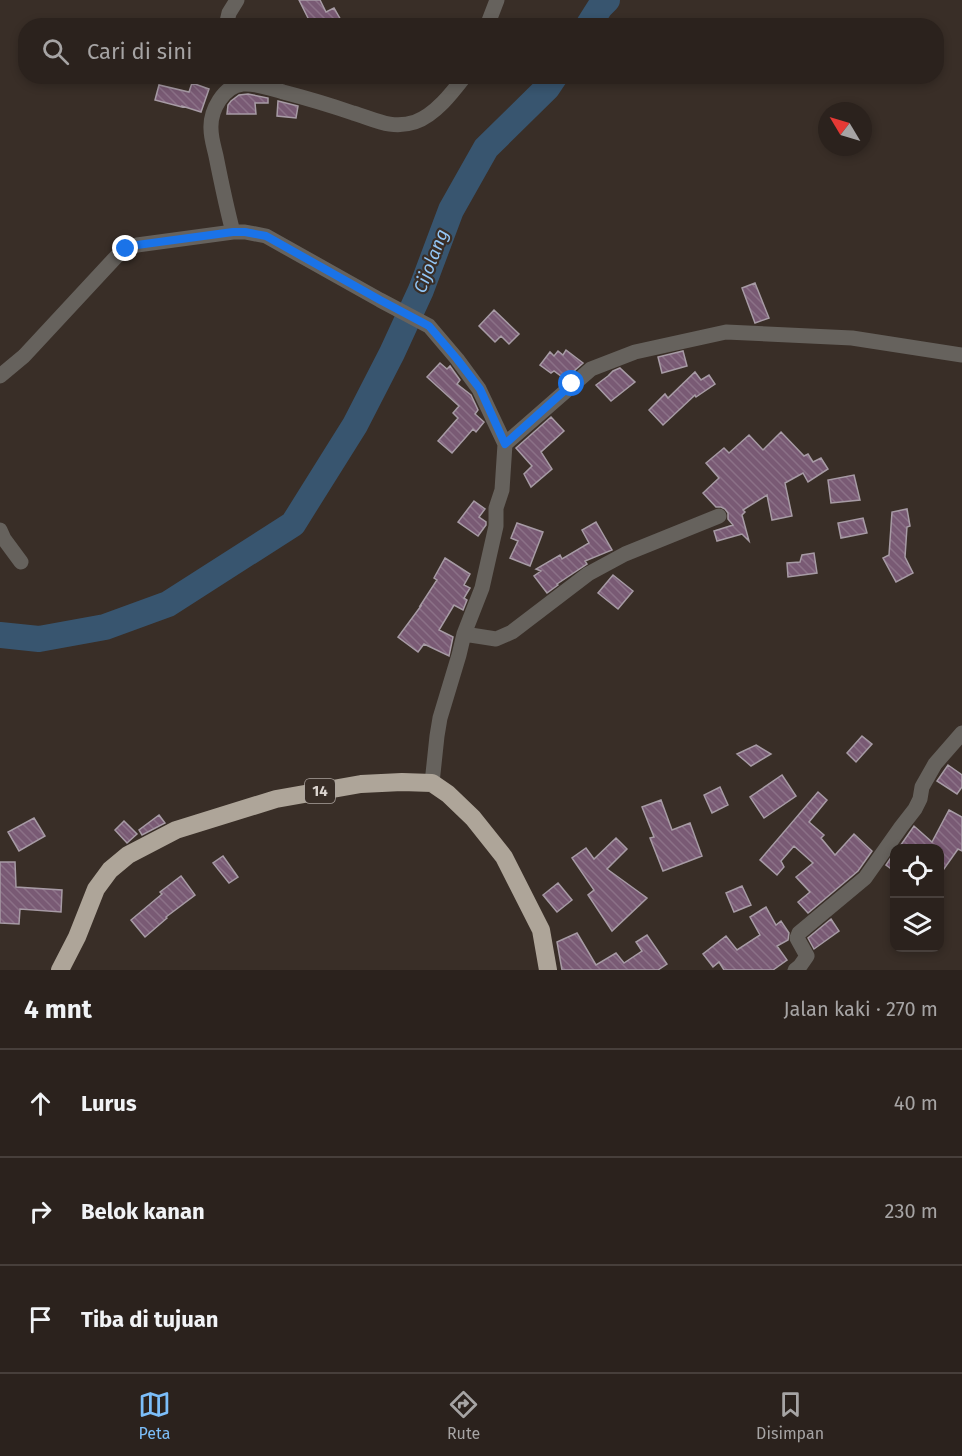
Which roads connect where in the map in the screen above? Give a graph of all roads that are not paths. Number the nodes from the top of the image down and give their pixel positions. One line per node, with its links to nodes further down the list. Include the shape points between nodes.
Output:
1 (237, 0): 3 (street)
2 (497, 0): 4 (street)
3 (228, 18)
4 (490, 18)
5 (238, 84): 8 (street, via 223,95 213,114 211,129)
6 (256, 84): 7 (street, via 387,125 416,122 432,112)
7 (458, 84)
8 (233, 232): 10 (street, via 126,249 24,357); 11 (street, via 266,236 429,326 480,389)
9 (962, 355): 11 (street, via 852,338 726,332 635,352 591,369)
10 (0, 376)
11 (505, 444): 15 (street, via 496,526 482,588)
12 (719, 516): 15 (street, via 610,561 512,632 496,639)
13 (0, 530): 14 (street)
14 (21, 562)
15 (464, 634): 17 (street, via 440,718)
16 (962, 732): 20 (street, via 936,764 915,809 865,878 799,933 797,938 807,956)
17 (432, 783): 18 (highway, 14, via 361,784 276,799 176,830 128,855 110,870 96,889); 19 (highway, via 473,818 504,857 541,930)
18 (60, 970)
19 (548, 970)
20 (795, 970)

